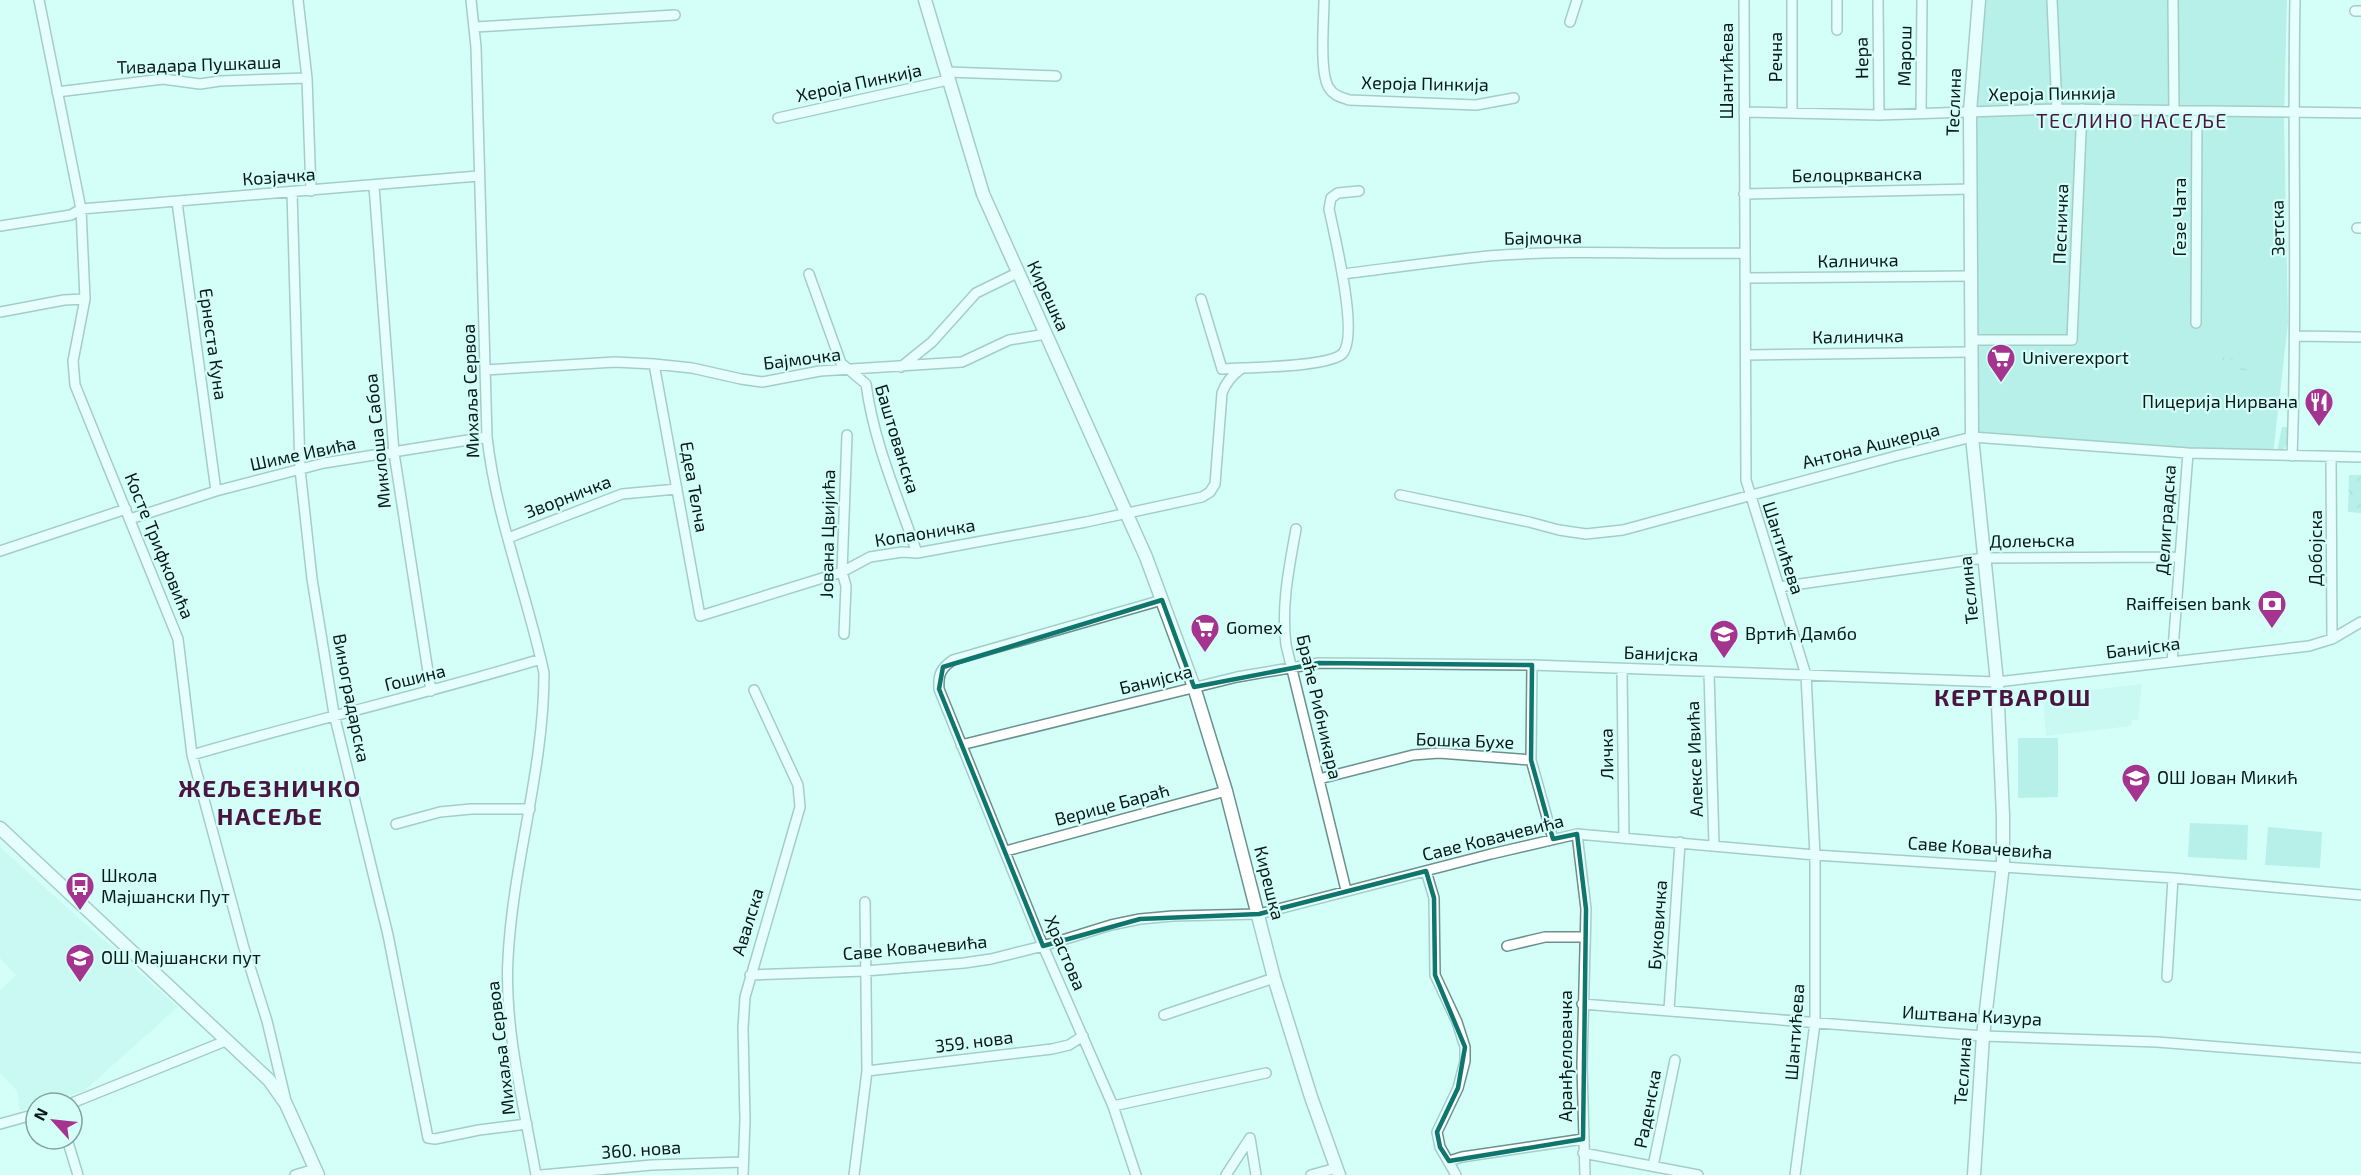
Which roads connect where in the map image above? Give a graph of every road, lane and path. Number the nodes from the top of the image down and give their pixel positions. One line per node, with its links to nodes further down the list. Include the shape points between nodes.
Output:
1 (39, 0): 23 (street, Косте Трифковића)
2 (298, 0): 22 (street)
3 (471, 0): 18 (street, Михаља Сервоа)
4 (925, 0): 20 (street, Кирешка)
5 (1324, 0): 24 (street, Хероја Пинкија, via 1323,64 1328,87 1336,96 1349,100 1476,105)
6 (1577, 0): 17 (street)
7 (1744, 0): 29 (street, Шантићева)
8 (1792, 0): 32 (street, Речна)
9 (1838, 0): 19 (street)
10 (1878, 0): 35 (street, Нера)
11 (1922, 0): 33 (street, Марош)
12 (1979, 0): 30 (street, Теслина)
13 (2052, 0): 25 (street)
14 (2173, 0): 27 (street)
15 (2295, 0): 31 (street, Зетска)
16 (675, 15): 18 (street)
17 (1570, 22)
18 (475, 27): 37 (street, Михаља Сервоа)
19 (1838, 30)
20 (948, 76): 21 (street, Хероја Пинкија); 36 (street, Хероја Пинкија); 48 (street, Кирешка, via 983,194)
21 (1056, 76)
22 (307, 78): 23 (street, Тивадара Пушкаша, via 200,84 163,79); 40 (street)
23 (57, 92): 45 (street, Косте Трифковића)
24 (1514, 98)
25 (2058, 109): 26 (street, Хероја Пинкија); 30 (street, Хероја Пинкија)
26 (2082, 109): 27 (street, Хероја Пинкија); 60 (street, Песничка)
27 (2174, 110): 28 (street, Хероја Пинкија)
28 (2197, 111): 31 (street, Хероја Пинкија); 56 (street, Гезе Чата)
29 (1744, 112): 32 (street, Хероја Пинкија); 43 (street, Шантићева)
30 (1970, 112): 33 (street, Хероја Пинкија); 39 (street, Теслина)
31 (2293, 112): 34 (street, Хероја Пинкија); 58 (street, Зетска)
32 (1792, 113): 35 (street, Хероја Пинкија)
33 (1921, 113): 35 (street, Хероја Пинкија)
34 (2361, 113)
35 (1879, 115)
36 (778, 118)
37 (478, 176): 38 (street, Козјачка); 67 (street, Михаља Сервоа)
38 (374, 186): 40 (street, Козјачка); 73 (street, Миклоша Сабоа)
39 (1971, 189): 43 (street, Белоцркванска); 51 (street, Теслина)
40 (311, 191): 42 (street, Козјачка)
41 (1359, 191): 50 (street, via 1338,193 1331,198 1329,209)
42 (292, 192): 44 (street, Козјачка); 78 (street, Виноградарска)
43 (1744, 194): 47 (street, Шантићева)
44 (177, 202): 45 (street, Козјачка); 80 (street, Ернеста Куна)
45 (81, 209): 46 (street, Козјачка, via 70,215); 53 (street, Косте Трифковића)
46 (0, 226)
47 (1744, 253): 50 (street, Бајмочка, via 1489,256); 52 (street, Шантићева)
48 (1017, 273): 57 (street, Кирешка); 64 (street, via 976,293 932,342)
49 (809, 274): 68 (street, Баштованска, via 841,363)
50 (1343, 274): 66 (street, via 1349,335 1344,353 1327,361)
51 (1971, 276): 52 (street, Калничка); 61 (street, Теслина)
52 (1745, 278): 62 (street, Шантићева)
53 (85, 299): 55 (street); 83 (street, Косте Трифковића, via 73,361 75,385)
54 (1201, 299): 65 (street)
55 (0, 312)
56 (2196, 323)
57 (1046, 334): 64 (street, Бајмочка, via 1009,340 962,362); 84 (street, Кирешка)
58 (2296, 336): 59 (street); 75 (street, Зетска)
59 (2361, 337)
60 (2072, 340): 61 (street, Калиничка)
61 (1971, 346): 62 (street, Калиничка); 72 (street, Теслина)
62 (1746, 355): 82 (street, Шантићева, via 1744,459)
63 (654, 364): 67 (street, Бајмочка); 68 (street, Бајмочка, via 762,382); 79 (street, Едеа Телча)
64 (901, 367): 68 (street, Бајмочка)
65 (1222, 369): 66 (street); 69 (street)
66 (1242, 369): 69 (street)
67 (485, 370): 71 (street, Михаља Сервоа)
68 (847, 370): 89 (street, Баштованска, via 866,384 886,469)
69 (1225, 383): 84 (street, via 1216,477 1210,492 1202,497)
70 (847, 435): 92 (street, Јована Цвијића)
71 (487, 436): 73 (street, Шиме Ивића); 87 (street, Михаља Сервоа, via 490,469)
72 (1972, 437): 74 (street, Антона Ашкерца); 82 (street, Антона Ашкерца); 91 (street, Теслина)
73 (394, 453): 78 (street, Шиме Ивића); 109 (street, Миклоша Сабоа)
74 (2188, 453): 75 (street, Антона Ашкерца); 90 (street, Делиградска)
75 (2292, 456): 77 (street, Антона Ашкерца)
76 (2361, 457): 77 (street, Антона Ашкерца)
77 (2331, 458): 98 (street, Добојска)
78 (300, 469): 80 (street, Шиме Ивића); 110 (street, Виноградарска, via 312,579)
79 (677, 489): 87 (street, Зворничка, via 622,494); 95 (street, Едеа Телча)
80 (216, 491): 85 (street, Шиме Ивића)
81 (1400, 495): 82 (street, Антона Ашкерца, via 1586,534 1623,530)
82 (1749, 495): 93 (street, Шантићева)
83 (126, 509): 85 (street, Косте Трифковића); 88 (street)
84 (1126, 512): 89 (street, Копаоничка); 94 (street, Кирешка)
85 (130, 519): 112 (street, Косте Трифковића, via 178,639)
86 (1296, 529): 102 (street, Браће Рибникара, via 1283,620)
87 (508, 538): 99 (street, Михаља Сервоа)
88 (0, 551)
89 (917, 553): 92 (street, Копаоничка, via 870,557)
90 (2180, 557): 91 (street, Долењска); 100 (street, Делиградска)
91 (1984, 558): 93 (street, Долењска); 106 (street, Теслина)
92 (842, 572): 95 (street, Копаоничка); 97 (street, Јована Цвијића, via 846,586)
93 (1779, 587): 105 (street, Шантићева)
94 (1162, 600): 107 (street, Кирешка); 111 (street, via 953,660 943,667 938,677 939,689)
95 (700, 616)
96 (2361, 622): 98 (street, Банијска)
97 (844, 634)
98 (2332, 639): 100 (street, Банијска, via 2309,646)
99 (541, 659): 109 (street, Гошина); 116 (street, Михаља Сервоа, via 544,696)
100 (2172, 662): 106 (street, Банијска)
101 (1532, 665): 102 (street, Банијска, via 1319,663); 103 (street, Банијска); 113 (street)
102 (1293, 667): 107 (street, Банијска); 114 (street, Браће Рибникара)
103 (1622, 669): 104 (street, Банијска); 120 (street, Личка)
104 (1709, 672): 105 (street, Банијска); 123 (street, Алексе Ивића)
105 (1806, 675): 106 (street, Банијска); 125 (street, Шантићева)
106 (1997, 682): 126 (street, Теслина)
107 (1194, 687): 111 (street, Банијска); 115 (street, Кирешка)
108 (754, 690): 137 (street, Авалска, via 798,786 800,807)
109 (431, 692): 110 (street, Гошина)
110 (334, 714): 112 (street, Гошина); 156 (street, Виноградарска, via 388,935 428,1138)
111 (961, 745): 124 (street, Храстова)
112 (192, 754): 152 (street, Косте Трифковића, via 267,1021)
113 (1531, 760): 114 (street, Бошка Бухе, via 1413,754); 121 (street, Бошка Бухе)
114 (1319, 779): 129 (street, Браће Рибникара)
115 (1226, 791): 124 (street, Верице Бараћ); 132 (street, Кирешка)
116 (530, 809): 117 (street, via 450,811); 156 (street, Михаља Сервоа, via 508,959 515,1056)
117 (396, 824)
118 (0, 828): 146 (street)
119 (1577, 834): 120 (street, Саве Ковачевића); 121 (street, Саве Ковачевића); 133 (street, Аранђеловачка, via 1586,909)
120 (1624, 838): 122 (street, Саве Ковачевића)
121 (1553, 839): 127 (street, Саве Ковачевића)
122 (1680, 842): 123 (street, Саве Ковачевића); 141 (street, Буковичка)
123 (1714, 845): 125 (street, Саве Ковачевића)
124 (1006, 851): 134 (street, Храстова)
125 (1815, 855): 126 (street, Саве Ковачевића); 143 (street, Шантићева)
126 (2003, 865): 128 (street, Саве Ковачевића); 145 (street, Теслина)
127 (1426, 871): 129 (street, Саве Ковачевића); 160 (street, via 1434,898 1435,975 1465,1047 1458,1088 1437,1132)
128 (2173, 878): 130 (street, Саве Ковачевића); 138 (street)
129 (1346, 890): 132 (street, Саве Ковачевића)
130 (2361, 895)
131 (865, 902): 136 (street)
132 (1258, 914): 134 (street, Саве Ковачевића, via 1140,919); 139 (street, Кирешка)
133 (1585, 937): 135 (street, via 1545,937); 140 (street, Аранђеловачка)
134 (1043, 946): 136 (street, Саве Ковачевића, via 973,962); 144 (street, Храстова)
135 (1507, 946)
136 (865, 971): 137 (street, Саве Ковачевића); 149 (street)
137 (750, 975): 161 (street, Авалска, via 743,1028)
138 (2167, 977)
139 (1274, 978): 142 (street); 163 (street, Кирешка)
140 (1582, 1004): 141 (street, Иштвана Кизура); 157 (street, Аранђеловачка)
141 (1669, 1011): 143 (street, Иштвана Кизура)
142 (1164, 1015)
143 (1815, 1023): 145 (street, Иштвана Кизура); 178 (street, Шантићева)
144 (1083, 1036): 149 (street, 359. нова, via 1052,1049); 153 (street, Храстова)
145 (1983, 1036): 147 (street, Иштвана Кизура, via 2157,1042); 179 (street, Теслина)
146 (228, 1040): 151 (street); 152 (street, via 269,1080)
147 (2361, 1058)
148 (1675, 1060): 162 (street, Раденска)
149 (867, 1071): 170 (street)
150 (1266, 1073): 153 (street)
151 (84, 1098)
152 (286, 1104): 164 (street)
153 (1113, 1106): 171 (street, Храстова)
154 (24, 1117): 155 (street)
155 (0, 1124)
156 (527, 1124): 167 (street, Михаља Сервоа)
157 (1582, 1139): 159 (street, Аранђеловачка); 160 (street)
158 (71, 1151): 165 (street)
159 (1583, 1153): 162 (street); 176 (street, Аранђеловачка)
160 (1449, 1161): 175 (street)
161 (743, 1162): 168 (street, 360. нова); 169 (street, Авалска)
162 (1653, 1166): 177 (street)
163 (1338, 1171): 174 (street)
164 (316, 1172): 166 (street)
165 (78, 1175)
166 (295, 1175)
167 (536, 1175)
168 (541, 1175)
169 (743, 1175)
170 (854, 1175)
171 (1136, 1175)
172 (1226, 1175): 173 (street, via 1250,1138)
173 (1256, 1175)
174 (1311, 1175)
175 (1456, 1175)
176 (1585, 1175)
177 (1698, 1175)
178 (1795, 1175)
179 (1974, 1175)

